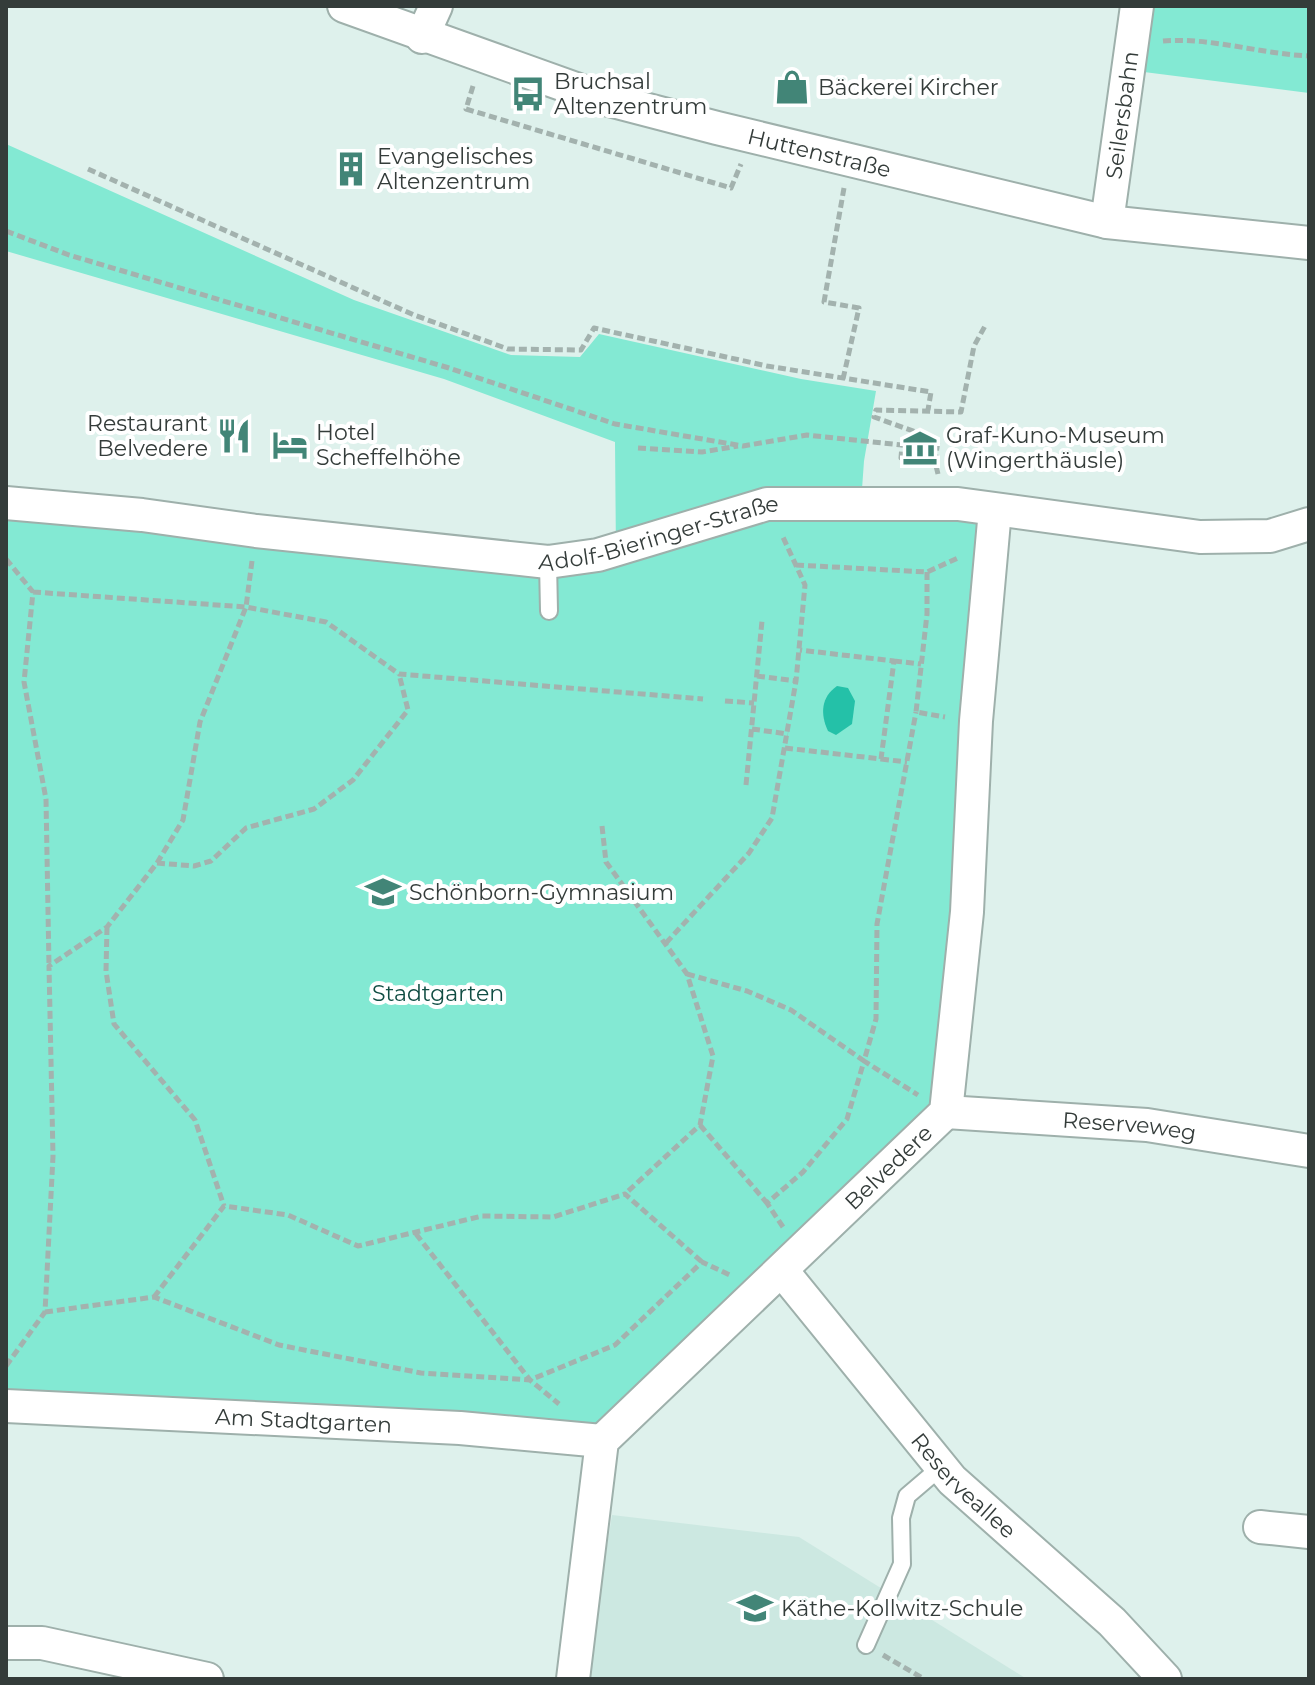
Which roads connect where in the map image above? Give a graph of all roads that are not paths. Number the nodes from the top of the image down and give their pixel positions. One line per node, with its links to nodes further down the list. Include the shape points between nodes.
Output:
1 (344, 6): 4 (street, Huttenstraße)
2 (436, 6): 4 (street)
3 (1137, 6): 5 (street, Seilersbahn)
4 (422, 37): 5 (street, Huttenstraße, via 840,177)
5 (1107, 222): 6 (street, Huttenstraße)
6 (1309, 243)
7 (6, 503): 10 (street, Adolf-Bieringer-Straße)
8 (995, 510): 9 (street, Adolf-Bieringer-Straße, via 1200,537 1270,536); 10 (street, Adolf-Bieringer-Straße, via 958,504 767,504 598,555); 12 (street, Belvedere, via 976,721 967,912)
9 (1309, 524)
10 (548, 562): 11 (lane)
11 (549, 611)
12 (946, 1112): 13 (street, Reserveweg, via 1147,1125); 14 (street, Belvedere)
13 (1309, 1151)
14 (782, 1272): 16 (street, Belvedere); 17 (street, Reserveallee)
15 (6, 1406): 16 (street, Am Stadtgarten, via 460,1428)
16 (602, 1441): 23 (street)
17 (941, 1467): 21 (lane, via 907,1496 901,1518 902,1564); 24 (street, Reserveallee, via 1112,1622)
18 (1260, 1527): 19 (street)
19 (1309, 1532)
20 (6, 1643): 22 (street, via 42,1643)
21 (866, 1645)
22 (207, 1679)
23 (573, 1679)
24 (1165, 1679)

